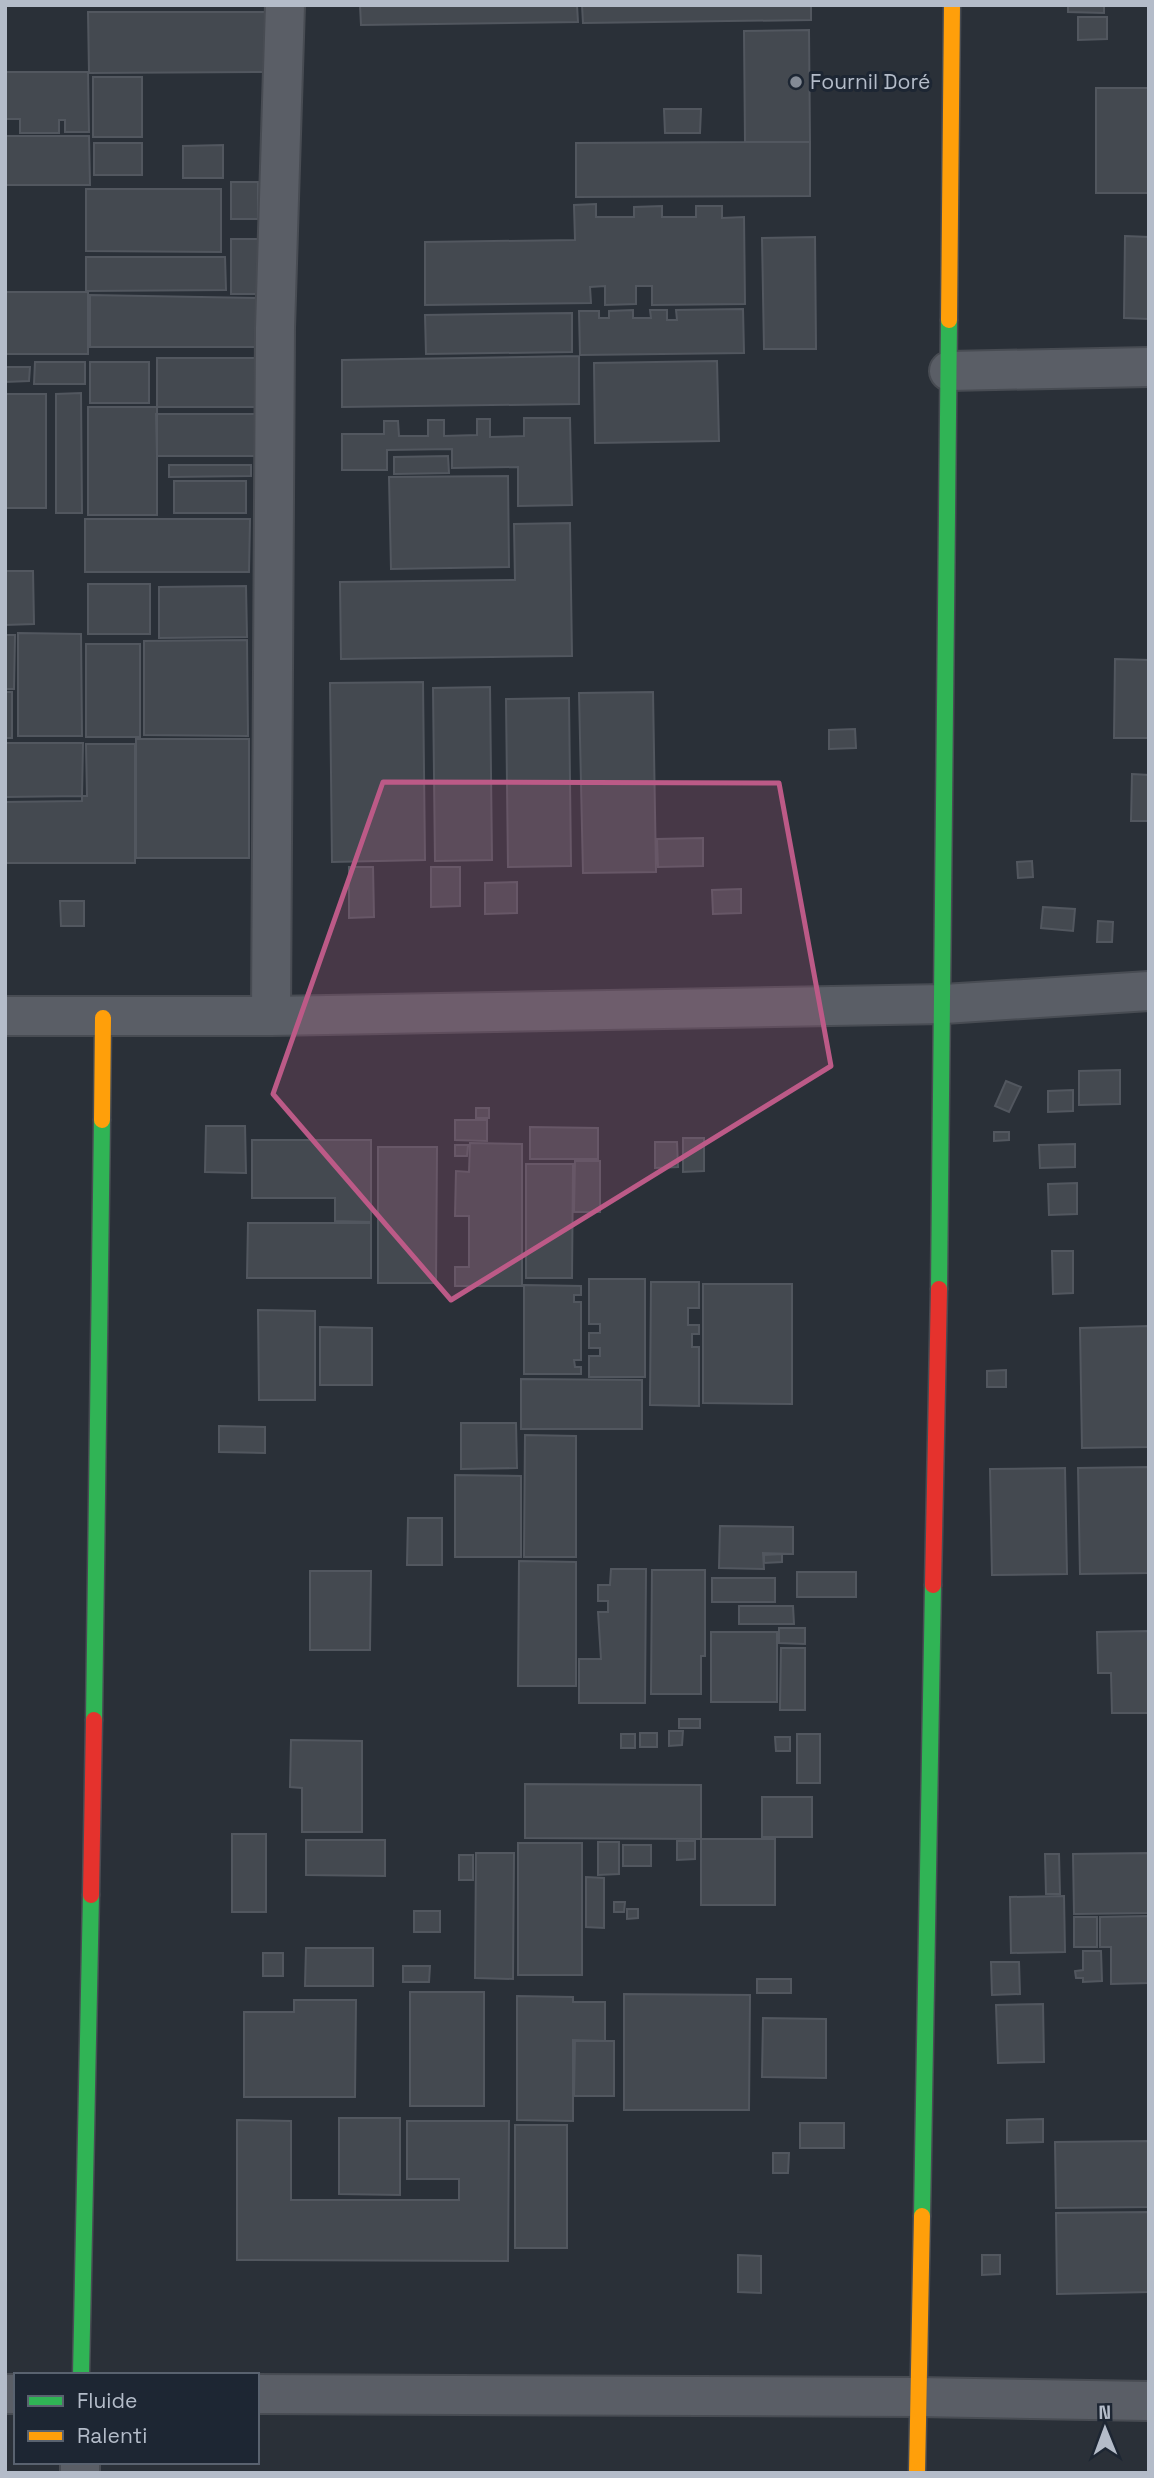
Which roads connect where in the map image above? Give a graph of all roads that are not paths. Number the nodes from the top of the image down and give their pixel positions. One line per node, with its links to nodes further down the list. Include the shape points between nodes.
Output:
1 (285, 5): 8 (street, via 275,328)
2 (953, 5): 4 (street)
3 (1149, 367): 4 (street)
4 (949, 371): 6 (street)
5 (1149, 992): 6 (street)
6 (944, 1004): 8 (street); 12 (street)
7 (5, 1016): 9 (street)
8 (271, 1016): 9 (street)
9 (103, 1018): 10 (street, via 100,1431)
10 (81, 2373)
11 (259, 2395): 12 (street)
12 (918, 2397): 13 (street); 14 (street)
13 (1149, 2401)
14 (917, 2473)

